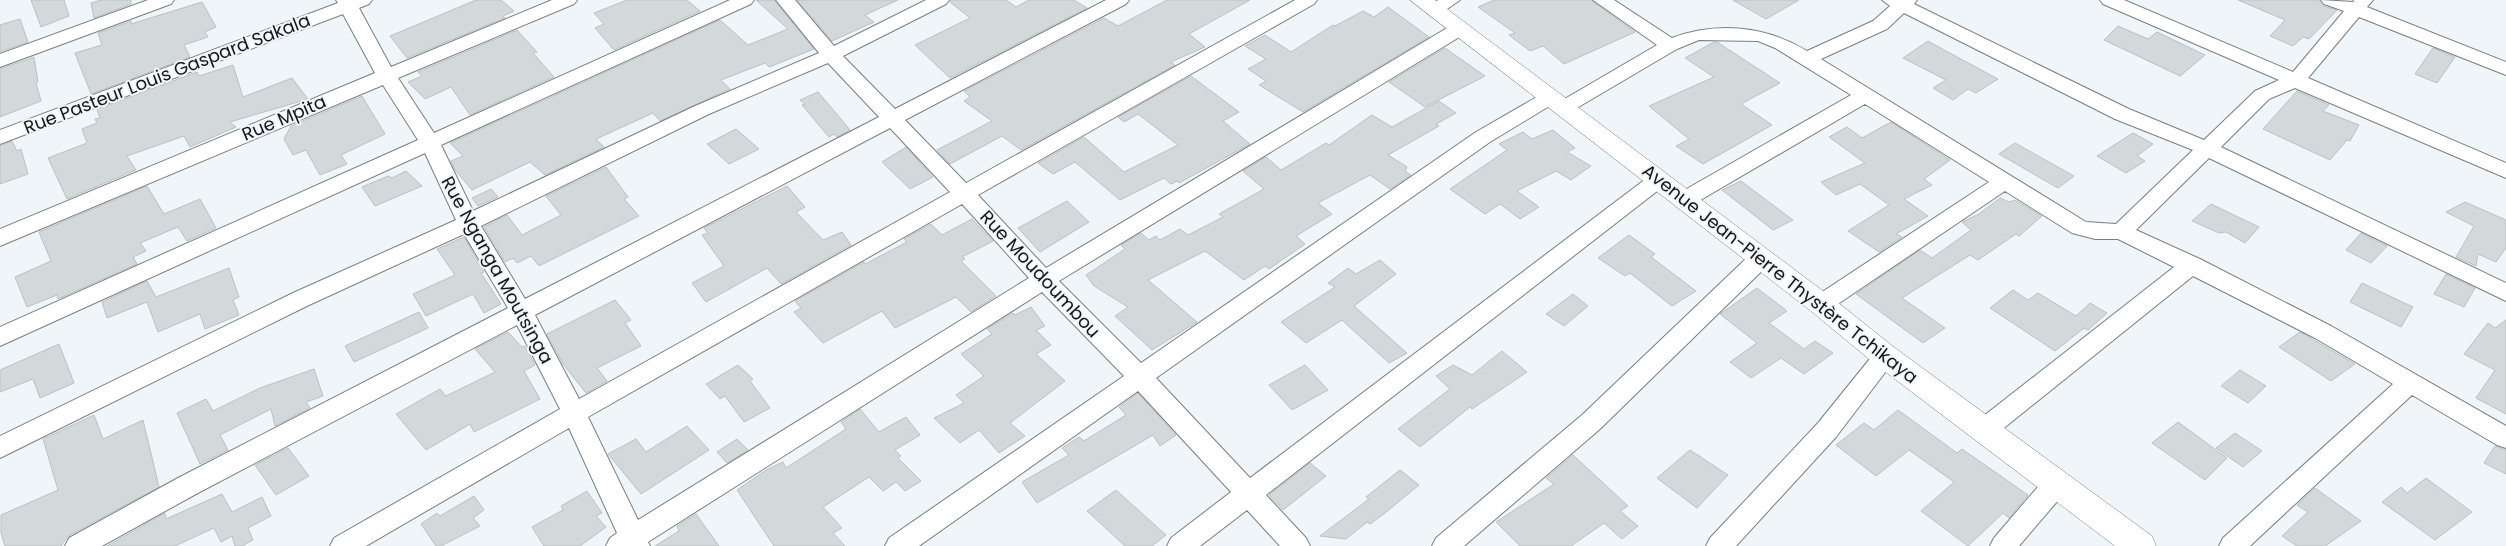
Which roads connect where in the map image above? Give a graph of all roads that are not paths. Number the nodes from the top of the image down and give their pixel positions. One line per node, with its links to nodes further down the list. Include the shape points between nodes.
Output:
1 (165, 0): 19 (street)
2 (568, 0): 21 (street, Rue Mpita)
3 (746, 0): 27 (street)
4 (785, 0): 17 (street, Rue Moudoumbou)
5 (940, 0): 17 (street)
6 (1120, 0): 25 (street)
7 (1308, 0): 32 (street)
8 (1602, 0): 16 (street)
9 (2109, 0): 22 (street)
10 (2330, 0): 14 (street)
11 (1901, 1): 18 (street, via 1880,25); 28 (street, via 2122,114)
12 (352, 2): 21 (street, Rue Nganga Moutsinga); 26 (street, Rue Pasteur Louis Gaspard Sakala)
13 (1436, 3): 15 (street, Avenue Jean-Pierre Thystère Tchikaya)
14 (2360, 5): 20 (street); 22 (street)
15 (1459, 29): 24 (street, Avenue Jean-Pierre Thystère Tchikaya); 39 (street)
16 (1670, 45): 18 (street, via 1696,35 1761,36 1782,44); 24 (street)
17 (831, 55): 25 (street, Rue Moudoumbou); 34 (street, via 702,110)
18 (1806, 60): 23 (street)
19 (0, 61)
20 (2506, 69)
21 (386, 75): 27 (street, Rue Nganga Moutsinga); 36 (street, Rue Mpita)
22 (2296, 80): 28 (street, via 2262,95); 29 (street)
23 (1866, 95): 31 (street); 33 (street)
24 (1556, 103): 30 (street, Avenue Jean-Pierre Thystère Tchikaya); 45 (street, via 1483,137)
25 (892, 118): 32 (street, Rue Moudoumbou); 42 (street)
26 (0, 137)
27 (430, 143): 34 (street, Rue Nganga Moutsinga); 43 (street)
28 (2208, 149): 35 (street); 40 (street)
29 (2506, 171)
30 (1658, 180): 33 (street, Avenue Jean-Pierre Thystère Tchikaya); 52 (street)
31 (2005, 181): 35 (street, via 2080,228); 41 (street)
32 (964, 193): 39 (street, Rue Moudoumbou); 47 (street)
33 (1684, 200): 37 (street, Avenue Jean-Pierre Thystère Tchikaya)
34 (468, 223): 42 (street, Rue Nganga Moutsinga); 50 (street, via 301,299)
35 (2121, 232): 38 (street)
36 (0, 238)
37 (1761, 258): 41 (street, Avenue Jean-Pierre Thystère Tchikaya); 59 (street, via 1591,422)
38 (2192, 265): 46 (street, via 2322,332); 48 (street)
39 (1044, 280): 45 (street, Rue Moudoumbou); 53 (street)
40 (2506, 293)
41 (1821, 304): 44 (street, Avenue Jean-Pierre Thystère Tchikaya)
42 (522, 313): 47 (street, Rue Nganga Moutsinga); 54 (street)
43 (0, 336)
44 (1885, 356): 48 (street, Avenue Jean-Pierre Thystère Tchikaya); 60 (street, via 1827,430)
45 (1139, 376): 52 (street, Rue Moudoumbou); 56 (street)
46 (2410, 383): 49 (street); 63 (street)
47 (574, 413): 53 (street, Rue Nganga Moutsinga); 55 (street)
48 (1985, 429): 51 (street, Avenue Jean-Pierre Thystère Tchikaya)
49 (2506, 438)
50 (0, 448)
51 (2057, 483): 61 (street); 62 (street, Avenue Jean-Pierre Thystère Tchikaya)
52 (1250, 493): 57 (street); 58 (street, Rue Moudoumbou)
53 (630, 543)
54 (78, 546)
55 (343, 546)
56 (898, 546)
57 (1180, 546)
58 (1297, 546)
59 (1445, 546)
60 (1719, 546)
61 (2004, 546)
62 (2140, 546)
63 (2232, 546)

